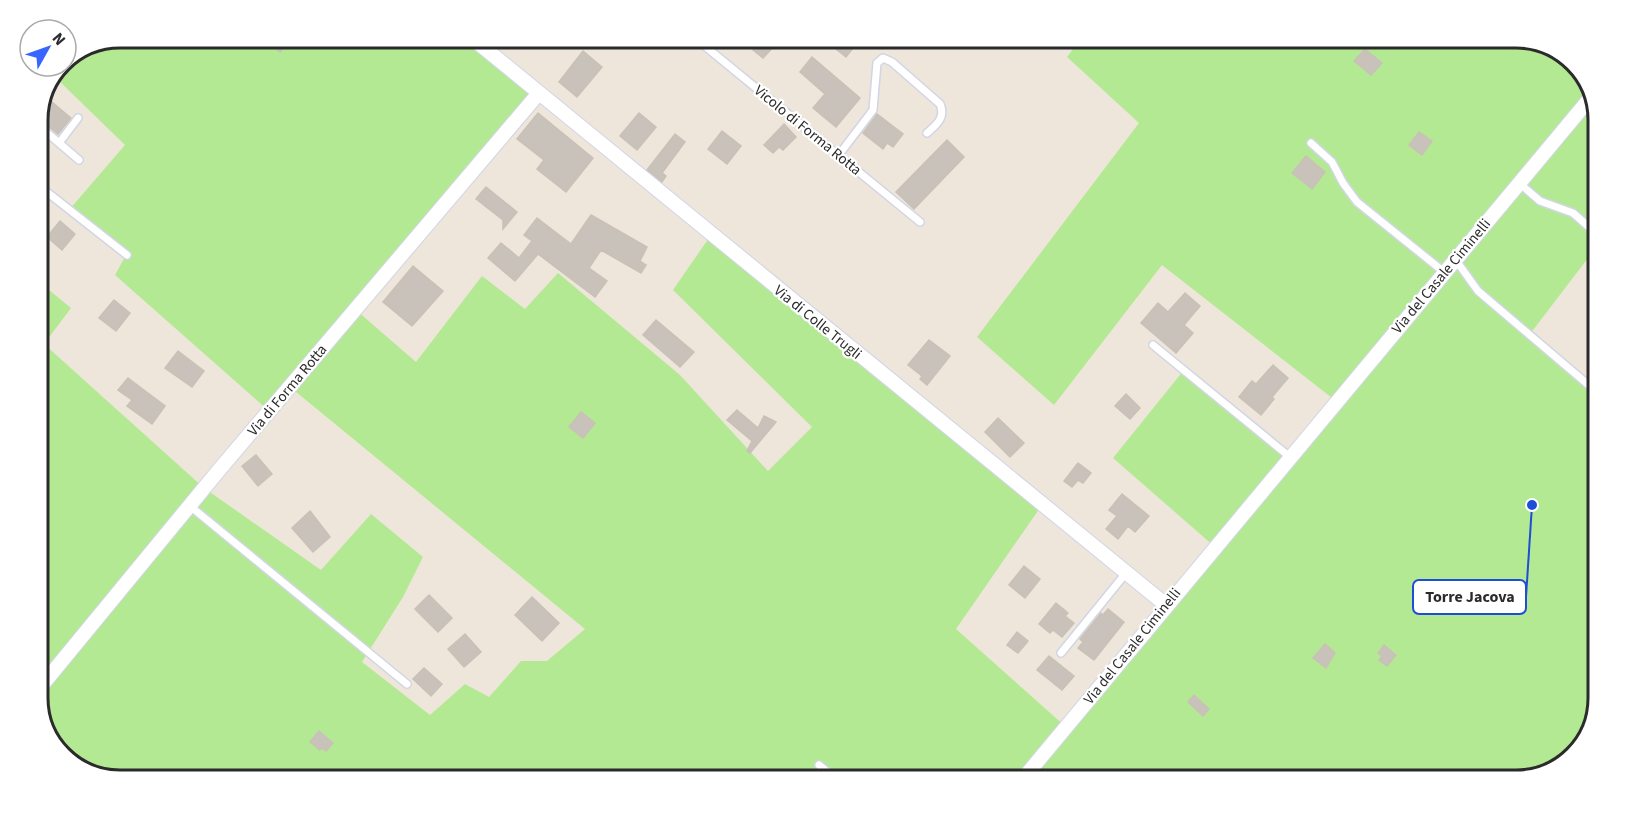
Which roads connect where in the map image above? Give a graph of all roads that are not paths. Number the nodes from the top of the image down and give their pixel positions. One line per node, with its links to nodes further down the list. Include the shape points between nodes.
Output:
1 (484, 48): 3 (street, Via di Colle Trugli)
2 (707, 48): 10 (lane, Vicolo di Forma Rotta)
3 (539, 93): 22 (street, Via di Forma Rotta); 23 (street, Via di Colle Trugli)
4 (1586, 103): 12 (street, Via del Casale Ciminelli)
5 (78, 118): 8 (lane)
6 (927, 133): 10 (lane, via 940,120 940,104 883,58 877,63 871,113)
7 (48, 134): 8 (lane)
8 (59, 143): 11 (lane)
9 (1311, 143): 18 (lane, via 1332,162 1357,202)
10 (838, 156): 14 (lane, Vicolo di Forma Rotta)
11 (79, 160)
12 (1519, 183): 15 (lane, via 1540,201 1573,213); 17 (street, Via del Casale Ciminelli)
13 (48, 193): 16 (lane)
14 (920, 222)
15 (1588, 226)
16 (126, 255)
17 (1455, 259): 18 (street, Via del Casale Ciminelli); 20 (lane, via 1479,291)
18 (1444, 272): 21 (street, Via del Casale Ciminelli)
19 (1153, 345): 21 (lane)
20 (1588, 384)
21 (1290, 457): 24 (street, Via del Casale Ciminelli)
22 (190, 506): 26 (street, Via di Forma Rotta); 27 (lane)
23 (1126, 573): 24 (street, Via di Colle Trugli); 25 (lane)
24 (1166, 605): 30 (street, Via del Casale Ciminelli)
25 (1061, 653)
26 (48, 678)
27 (407, 684)
28 (819, 765): 29 (lane)
29 (825, 770)
30 (1030, 770)

